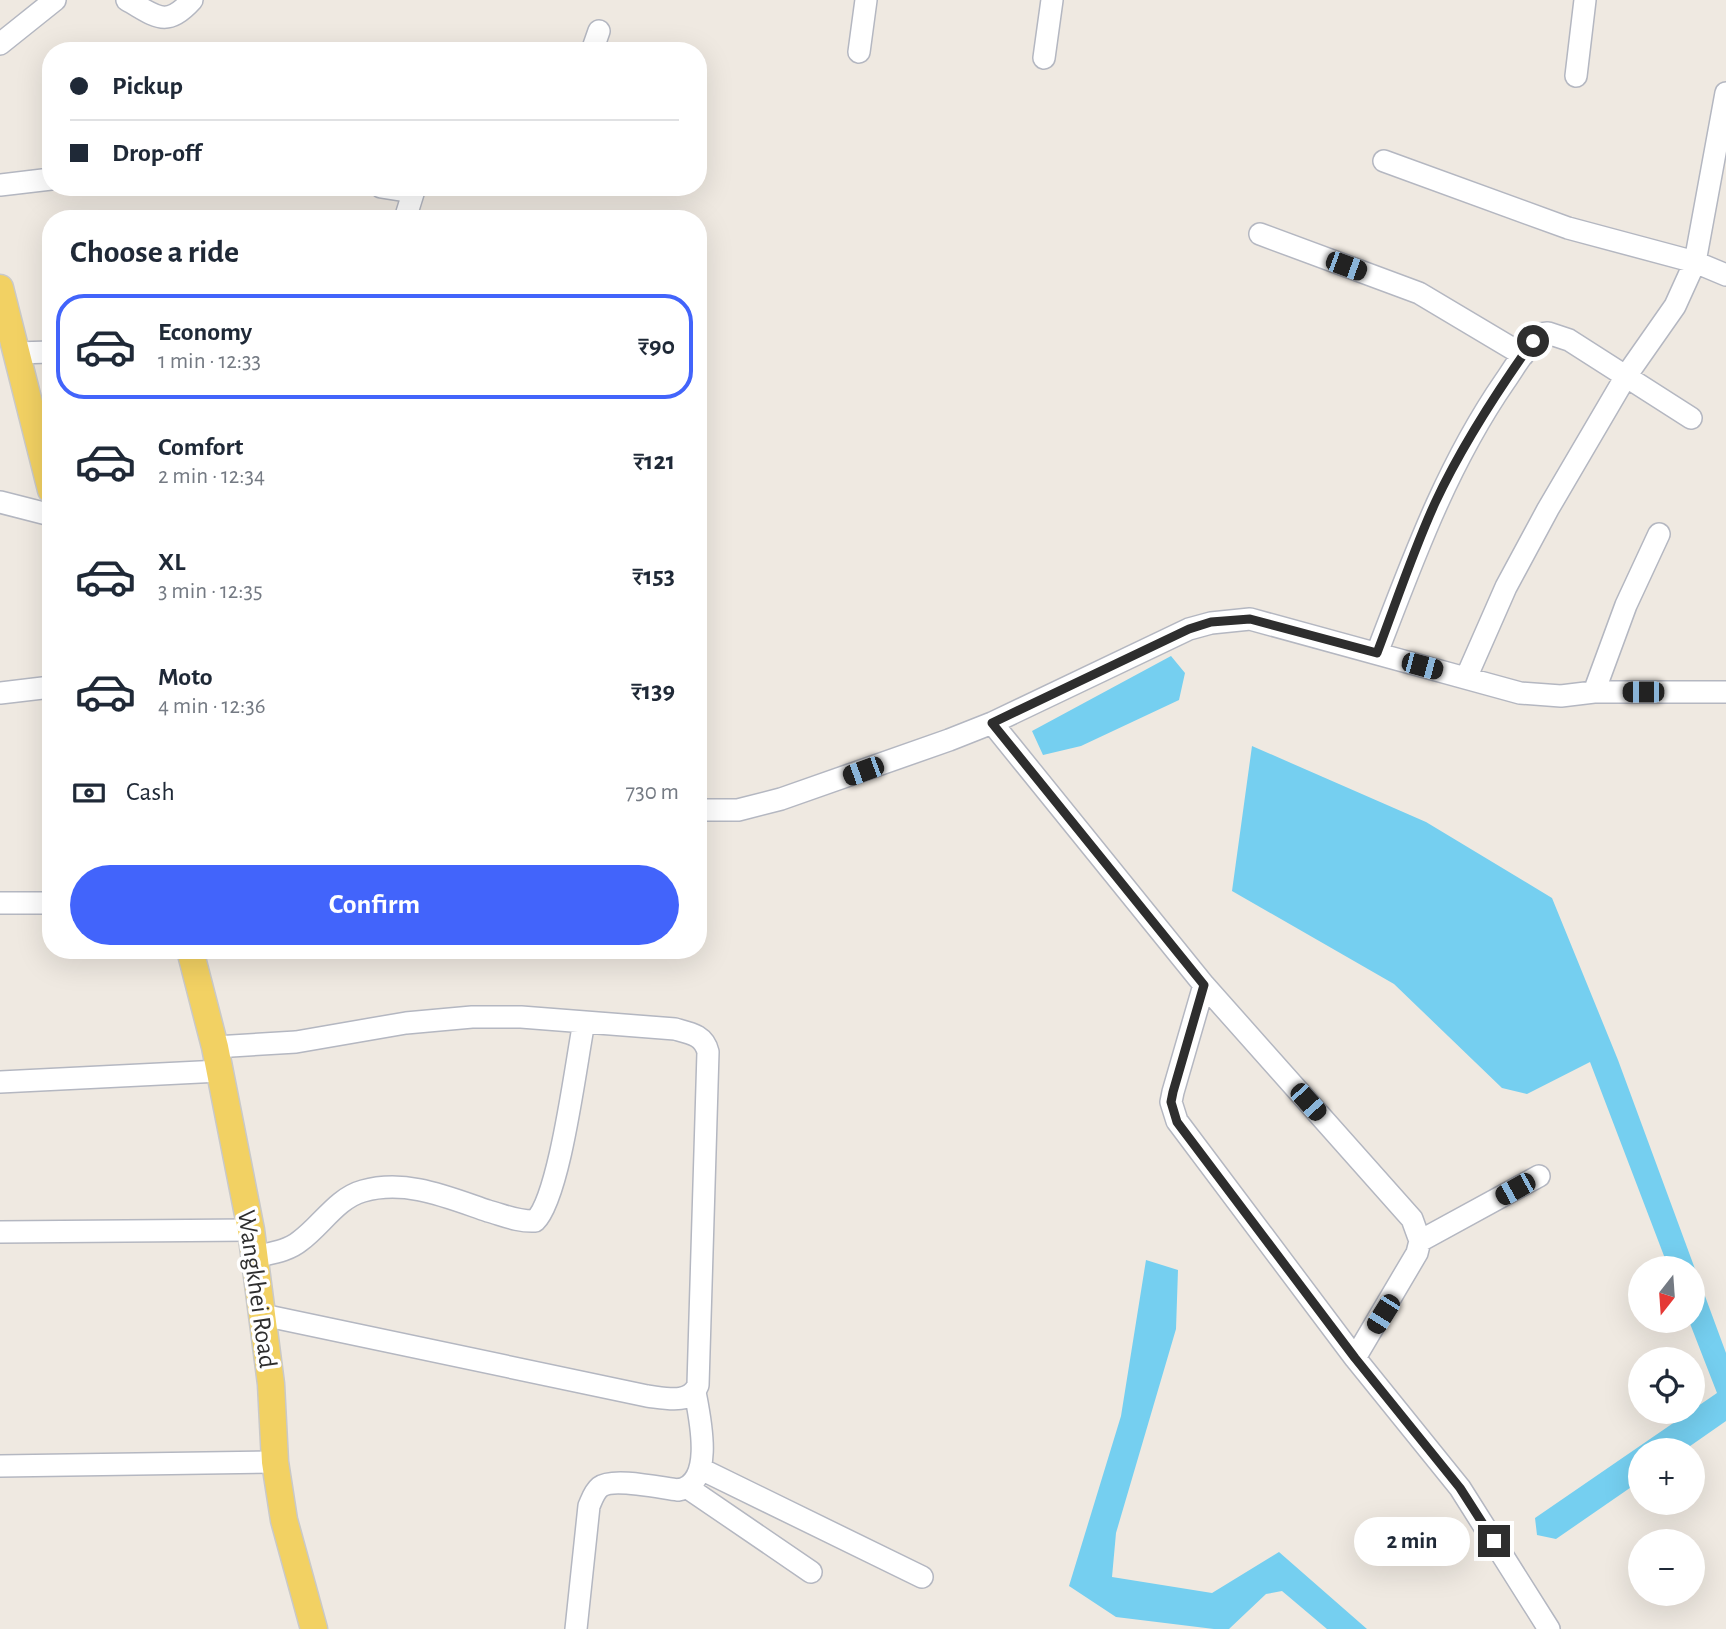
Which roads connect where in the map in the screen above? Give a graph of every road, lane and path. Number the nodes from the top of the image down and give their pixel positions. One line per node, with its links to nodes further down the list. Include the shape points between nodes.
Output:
1 (55, 0): 7 (street)
2 (127, 0): 3 (street, via 170,19)
3 (192, 0)
4 (866, 0): 8 (street)
5 (1052, 0): 9 (street)
6 (1585, 0): 10 (street)
7 (0, 44)
8 (859, 52)
9 (1044, 58)
10 (1576, 76)
11 (1726, 93): 16 (street)
12 (1384, 161): 16 (street, via 1600,239)
13 (42, 180): 14 (street)
14 (0, 185)
15 (1260, 234): 21 (street, via 1419,293)
16 (1695, 262): 17 (street); 22 (street, via 1675,306)
17 (1726, 275)
18 (0, 288): 20 (main road)
19 (42, 352): 20 (street)
20 (15, 353): 24 (main road)
21 (1523, 355): 22 (street, via 1533,341 1548,333 1569,340); 28 (street, via 1485,411 1434,504)
22 (1626, 376): 23 (street); 29 (street, via 1506,587)
23 (1691, 418)
24 (42, 456)
25 (0, 502): 26 (street)
26 (42, 513)
27 (1659, 534): 31 (street, via 1626,605)
28 (1377, 653): 29 (street); 34 (street, via 1250,619 1211,622)
29 (1466, 678): 31 (street, via 1520,693 1561,696)
30 (42, 688): 33 (street)
31 (1594, 692): 32 (street)
32 (1726, 692)
33 (0, 693)
34 (992, 723): 35 (street, via 781,799 738,810); 39 (street)
35 (707, 810)
36 (0, 903): 37 (street)
37 (42, 903)
38 (192, 959): 41 (main road, Wangkhei Road)
39 (1204, 985): 46 (street, via 1412,1219); 49 (street, via 1171,1102 1177,1122)
40 (584, 1022): 41 (street, via 472,1017 406,1023); 47 (street, via 555,1173 544,1212 535,1221 511,1218 420,1189 384,1188 361,1191 346,1199 288,1249); 50 (street, via 675,1029 706,1043 707,1138)
41 (218, 1059): 42 (street); 44 (main road, Wangkhei Road)
42 (0, 1082)
43 (1539, 1175): 46 (street)
44 (251, 1230): 45 (street); 47 (main road, Wangkhei Road)
45 (0, 1232)
46 (1420, 1241): 49 (street, via 1410,1270)
47 (255, 1257): 48 (main road, Wangkhei Road)
48 (263, 1315): 50 (street, via 647,1396 685,1398); 51 (main road, Wangkhei Road)
49 (1355, 1358): 59 (street, via 1460,1488)
50 (695, 1392): 53 (street)
51 (275, 1462): 52 (street); 57 (main road, Wangkhei Road, via 284,1520)
52 (0, 1466)
53 (701, 1469): 54 (street); 56 (street)
54 (688, 1488): 55 (street); 58 (street, via 615,1482 595,1493 589,1507)
55 (811, 1572)
56 (922, 1577)
57 (314, 1629)
58 (576, 1629)
59 (1549, 1629)

